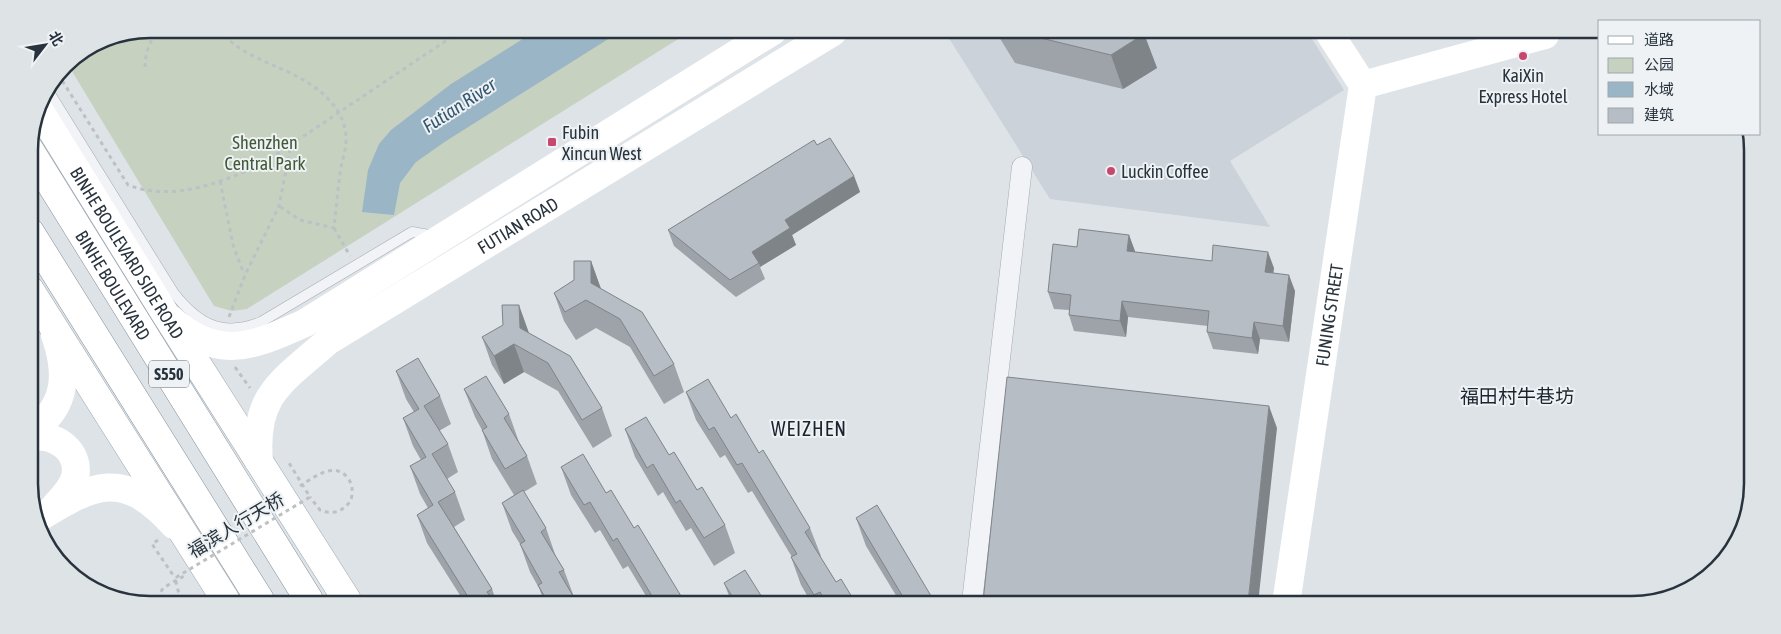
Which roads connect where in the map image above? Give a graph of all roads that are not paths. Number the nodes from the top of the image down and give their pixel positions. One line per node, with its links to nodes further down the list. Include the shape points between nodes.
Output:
1 (762, 38): 10 (main road, FUTIAN ROAD)
2 (824, 38): 17 (main road, FUTIAN ROAD, via 328,341 275,388 266,402 257,438)
3 (1333, 38): 5 (main road)
4 (1531, 38): 5 (main road)
5 (1363, 85): 25 (main road, FUNING STREET)
6 (51, 96): 10 (lane, via 173,292 198,319 229,330 247,328 412,232)
7 (43, 116): 13 (main road, BINHE BOULEVARD SIDE ROAD)
8 (38, 163): 22 (main road, BINHE BOULEVARD / S550)
9 (1022, 167): 24 (street)
10 (442, 237): 13 (main road, FUTIAN ROAD, via 305,323 263,340 230,346 212,344 184,331)
11 (38, 245): 21 (main road, S550)
12 (38, 303): 14 (main road)
13 (166, 315): 17 (main road, BINHE BOULEVARD SIDE ROAD)
14 (51, 324): 15 (main road, via 62,355 63,386 48,415); 19 (main road)
15 (38, 424)
16 (38, 437): 18 (main road, via 55,439 64,445 75,465 72,485)
17 (259, 461): 23 (main road, BINHE BOULEVARD SIDE ROAD)
18 (43, 515): 19 (main road, via 81,493 97,487 114,486 132,491 149,502)
19 (190, 544): 20 (main road)
20 (224, 596)
21 (258, 596)
22 (307, 596)
23 (344, 596)
24 (973, 596)
25 (1287, 596)

